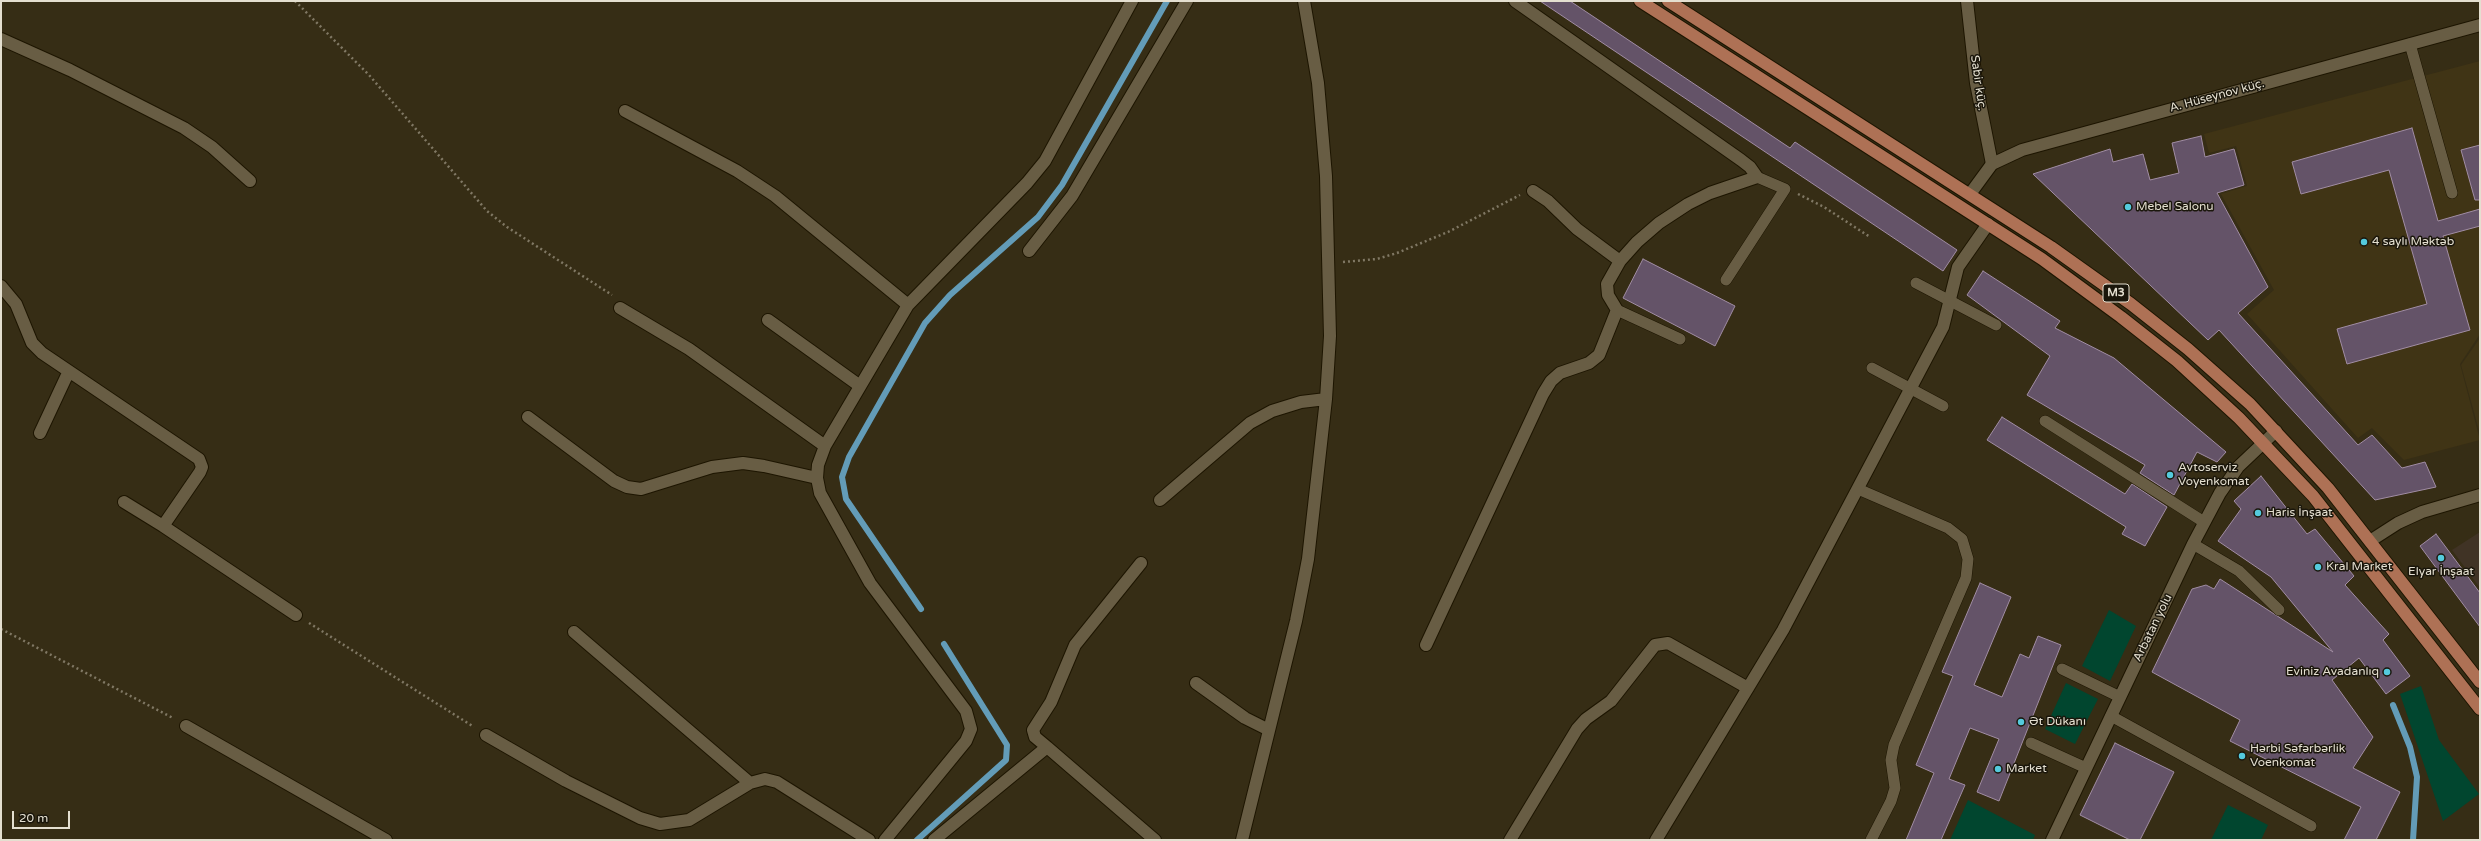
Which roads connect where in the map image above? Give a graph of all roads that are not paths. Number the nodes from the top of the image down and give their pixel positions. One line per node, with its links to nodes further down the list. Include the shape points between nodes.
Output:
1 (1132, 1): 25 (street, via 1045,161 1027,183)
2 (1187, 1): 19 (street, via 1072,196)
3 (1304, 1): 35 (street, via 1318,83 1325,161 1330,336)
4 (1515, 1): 13 (street, via 1741,160)
5 (1640, 1): 18 (main road)
6 (1668, 1): 17 (main road, M3)
7 (1967, 1): 12 (street, Sabir küç., via 1976,83)
8 (2480, 25): 10 (street, A. Hüseynov küç.)
9 (1, 39): 14 (street, via 70,70 184,128 212,147)
10 (2410, 44): 12 (street, A. Hüseynov küç., via 2040,144 2004,156); 16 (lane)
11 (625, 111): 25 (street, via 737,171 775,196)
12 (1992, 164): 17 (street, A. Hüseynov küç.)
13 (1757, 177): 20 (street, via 1710,193 1688,204 1659,223); 21 (lane, via 1784,189)
14 (250, 181)
15 (1533, 191): 20 (street)
16 (2452, 193)
17 (1970, 194): 39 (main road, M3, via 2131,304 2205,364)
18 (1988, 224): 24 (street, via 1958,267); 41 (main road, via 2042,259 2121,317 2176,361)
19 (1029, 251)
20 (1620, 261): 27 (street, via 1607,284 1608,295)
21 (1726, 280)
22 (1916, 283): 24 (lane)
23 (1, 286): 32 (street, via 16,304 32,343)
24 (1949, 301): 29 (lane); 34 (street, via 1943,327)
25 (908, 305): 33 (street)
26 (620, 308): 42 (street, via 689,349)
27 (1617, 310): 30 (lane); 56 (street, via 1599,355 1589,363 1560,373 1543,394)
28 (768, 320): 33 (street)
29 (1996, 325)
30 (1680, 339)
31 (1872, 368): 34 (lane)
32 (68, 373): 40 (street); 49 (street, via 199,459 202,466 200,472)
33 (860, 386): 42 (street)
34 (1910, 389): 36 (lane); 44 (street)
35 (1326, 399): 46 (street, via 1301,402 1272,411 1250,423); 65 (street, via 1308,559 1296,621)
36 (1943, 406)
37 (528, 417): 43 (street, via 614,482 628,487 641,489 712,467 742,463)
38 (2045, 421): 48 (lane)
39 (2276, 431): 41 (street, Arbatan yolu); 50 (main road, M3, via 2328,488)
40 (40, 433)
41 (2263, 442): 48 (street, Arbatan yolu, via 2229,478); 62 (main road, via 2313,496)
42 (825, 446): 43 (street)
43 (816, 478): 74 (street, via 820,493 870,583 966,712 970,729 966,741)
44 (1858, 489): 60 (street, via 1783,630); 80 (lane, via 1948,528 1962,539 1968,559 1966,578 1894,745 1891,760 1895,788 1891,802)
45 (2480, 495): 50 (street, via 2422,512 2398,523)
46 (1160, 500)
47 (124, 502): 49 (street)
48 (2204, 522): 51 (street, Arbatan yolu)
49 (163, 526): 54 (street)
50 (2370, 541): 58 (main road, M3)
51 (2193, 544): 53 (lane, via 2239,572); 61 (street, Arbatan yolu)
52 (1141, 563): 68 (street, via 1075,645 1051,702 1033,730 1035,737)
53 (2279, 610)
54 (296, 615)
55 (574, 632): 70 (street)
56 (1426, 645)
57 (2062, 669): 61 (lane)
58 (2480, 682)
59 (1196, 683): 65 (street, via 1245,718)
60 (1748, 688): 78 (street, via 1668,643 1655,646 1611,701 1577,729); 79 (street)
61 (2120, 697): 63 (street, Arbatan yolu)
62 (2480, 709)
63 (2111, 716): 69 (street, Arbatan yolu); 71 (lane)
64 (186, 726): 72 (street)
65 (1269, 730): 77 (street)
66 (486, 734): 70 (street, via 566,781 640,818 660,824 689,820)
67 (2031, 743): 69 (lane)
68 (1047, 747): 75 (street); 76 (street)
69 (2086, 768): 81 (street, Arbatan yolu)
70 (750, 783): 73 (street, via 765,779 777,782)
71 (2311, 826)
72 (386, 840)
73 (869, 840)
74 (885, 840)
75 (934, 840)
76 (1155, 840)
77 (1242, 840)
78 (1510, 840)
79 (1656, 840)
80 (1871, 840)
81 (2052, 840)

